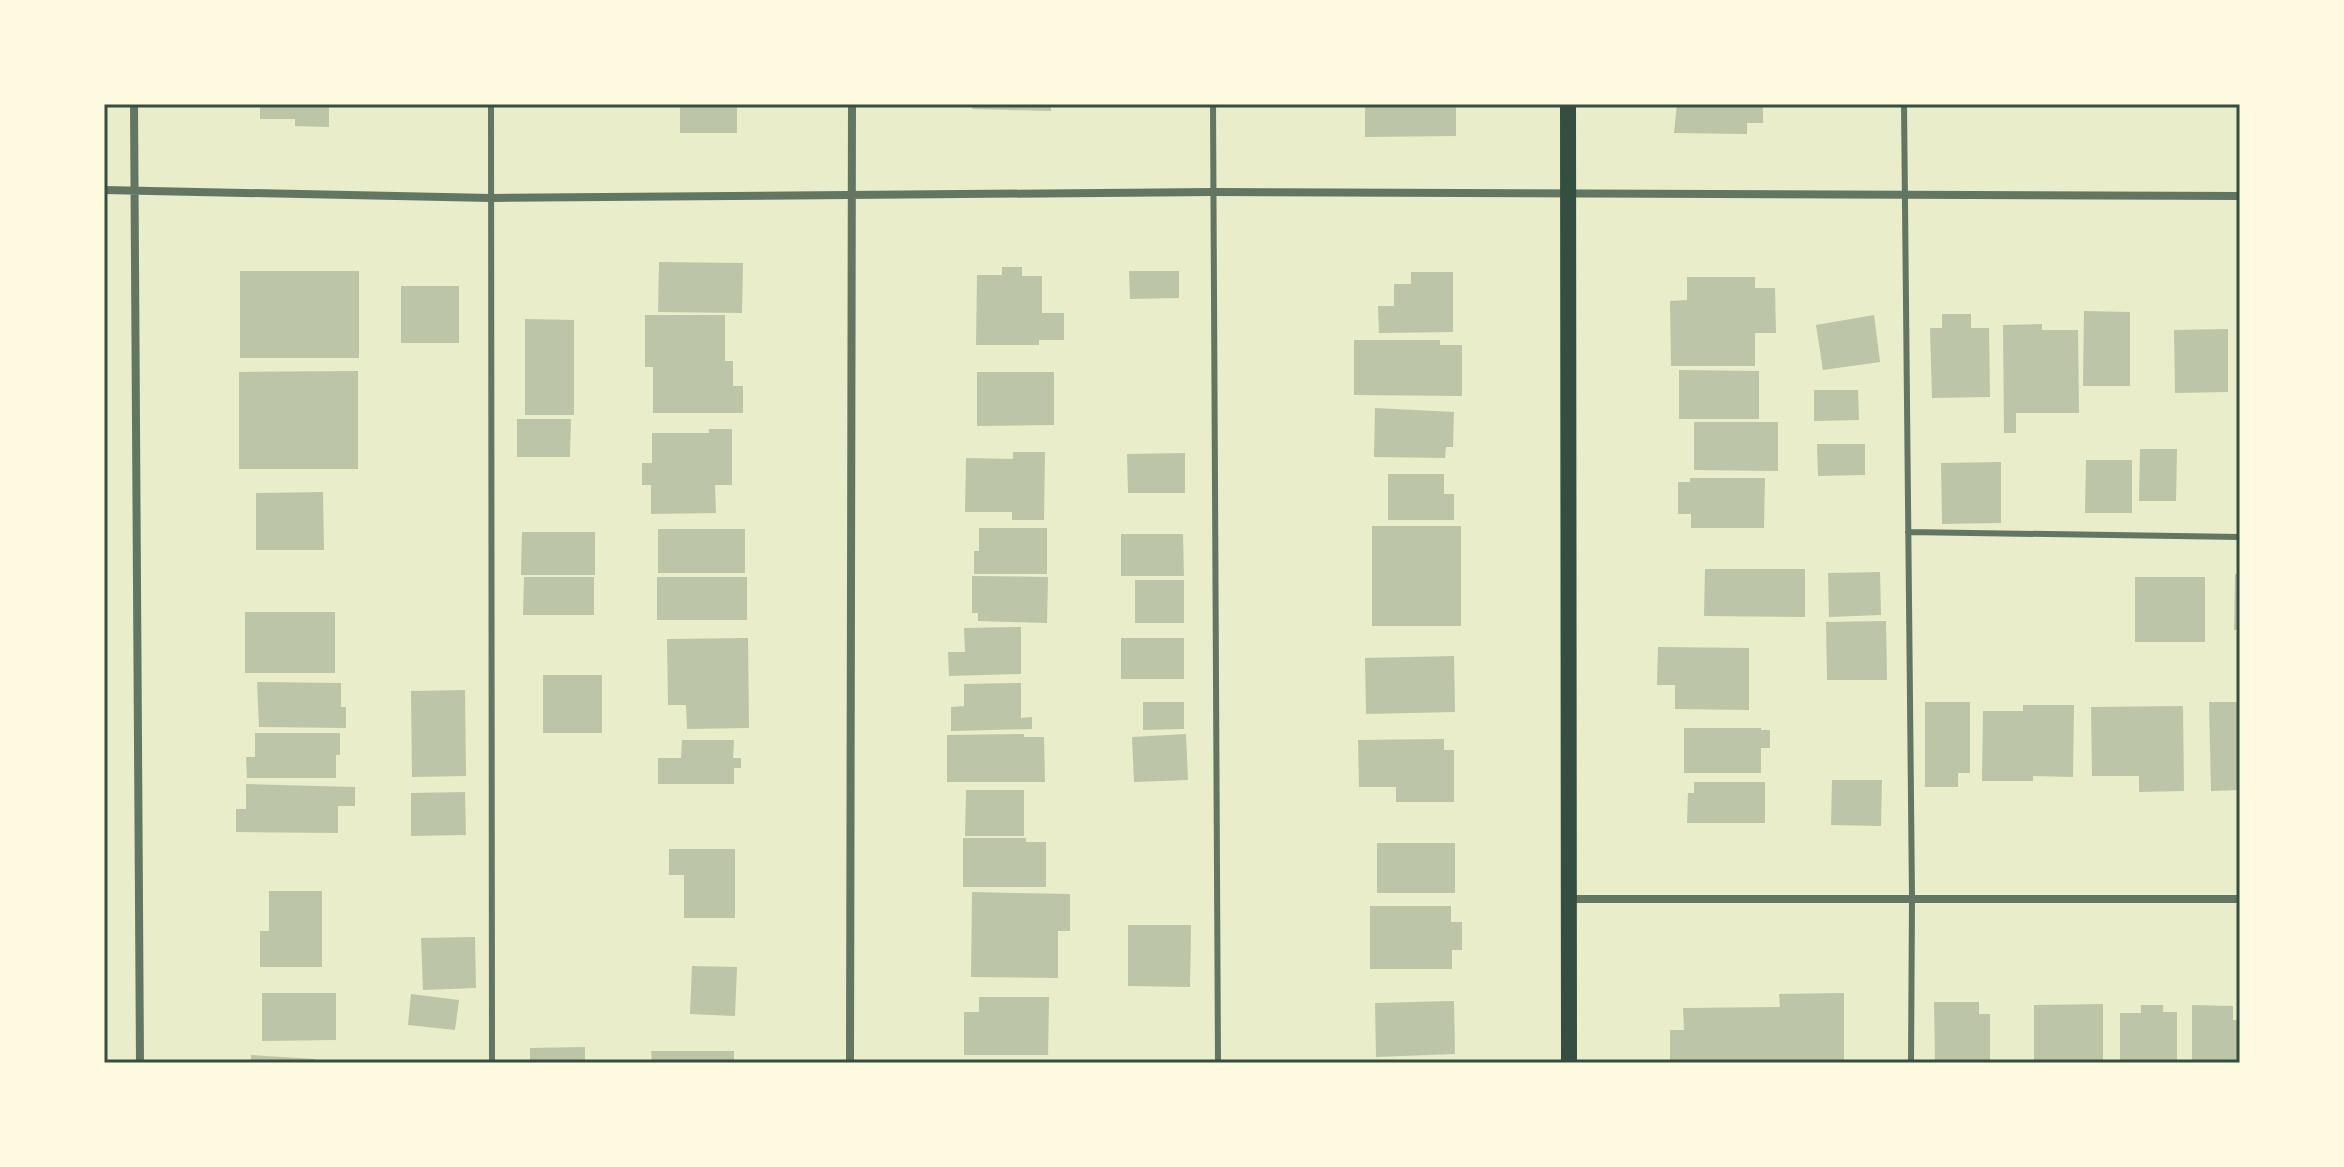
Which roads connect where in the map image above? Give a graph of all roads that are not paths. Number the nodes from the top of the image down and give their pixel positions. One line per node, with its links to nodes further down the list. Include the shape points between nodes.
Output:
1 (134, 104): 8 (street)
2 (491, 104): 14 (lane)
3 (852, 104): 10 (street)
4 (1213, 104): 9 (lane)
5 (1568, 104): 11 (main road)
6 (1904, 104): 12 (lane)
7 (104, 190): 8 (street)
8 (135, 192): 14 (street); 20 (street)
9 (1213, 192): 10 (street); 11 (street); 23 (lane)
10 (852, 193): 14 (street); 22 (street)
11 (1568, 194): 12 (street); 17 (main road)
12 (1904, 196): 13 (street); 15 (lane)
13 (2240, 196)
14 (491, 198): 21 (lane)
15 (1908, 532): 16 (lane); 18 (lane)
16 (2240, 537)
17 (1569, 899): 18 (street); 24 (main road)
18 (1912, 899): 19 (street); 25 (lane)
19 (2240, 899)
20 (140, 1063)
21 (492, 1063)
22 (850, 1063)
23 (1218, 1063)
24 (1569, 1063)
25 (1911, 1063)

